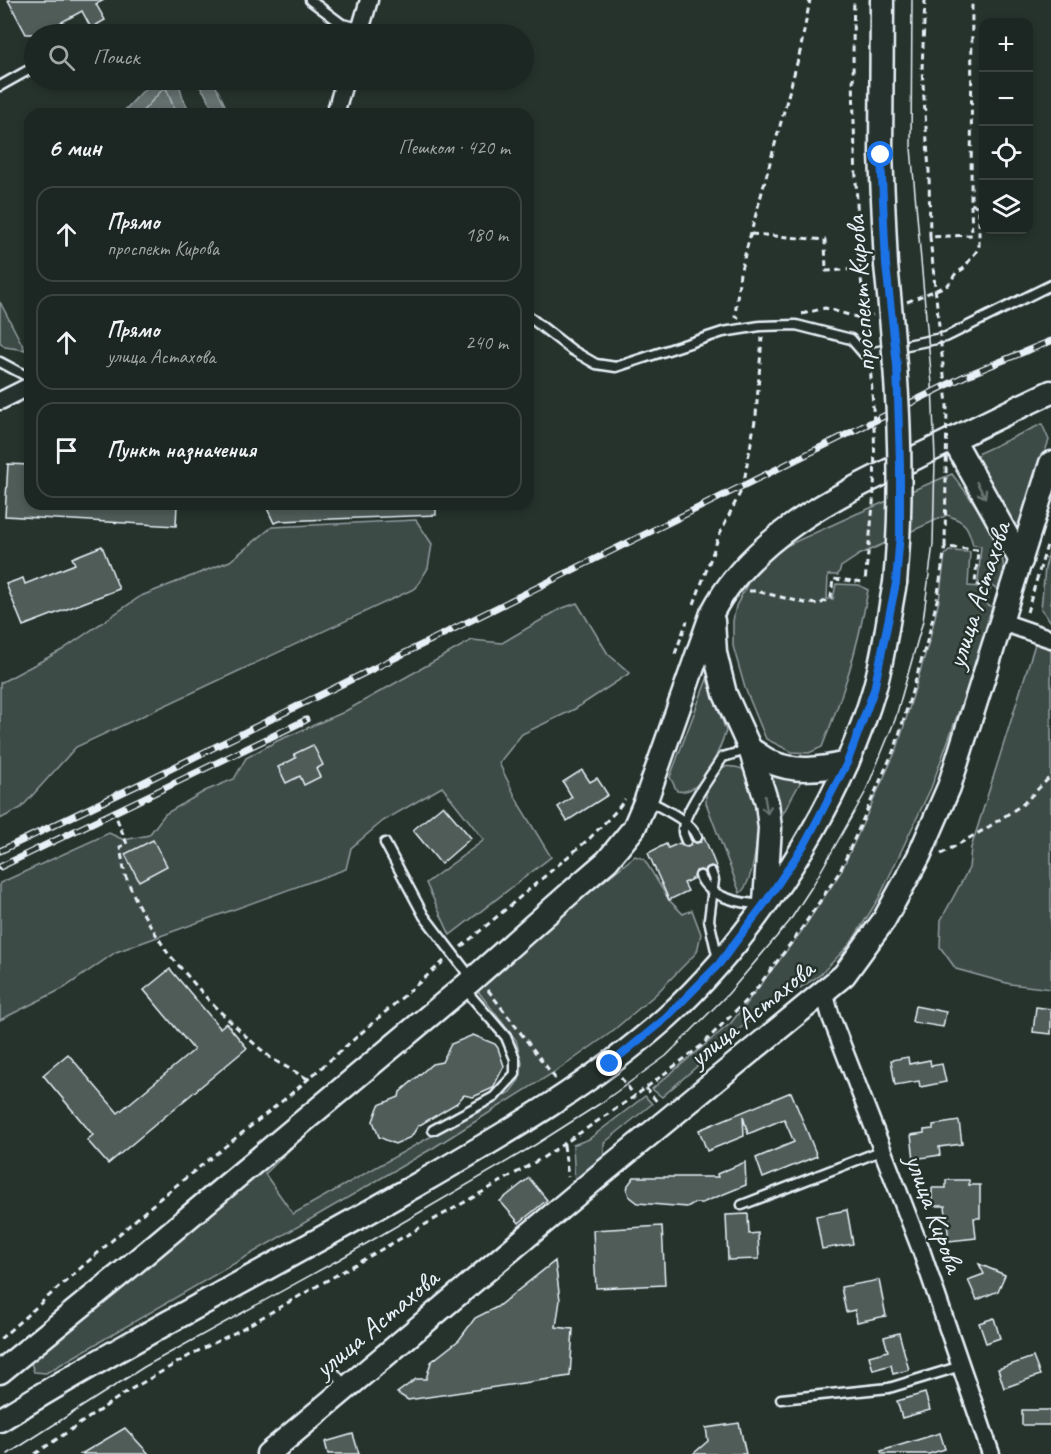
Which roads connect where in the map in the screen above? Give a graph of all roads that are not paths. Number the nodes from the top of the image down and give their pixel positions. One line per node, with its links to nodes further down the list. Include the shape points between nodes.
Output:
1 (310, 0): 4 (lane)
2 (369, 0): 6 (street)
3 (882, 0): 21 (main road, проспект Кирова, bridge, via 881,155 900,454)
4 (320, 4): 5 (lane)
5 (342, 24)
6 (362, 24)
7 (24, 73): 8 (lane)
8 (0, 86)
9 (343, 90): 10 (street)
10 (339, 108)
11 (1051, 285): 12 (lane, via 946,337 864,354 850,339 796,325 760,326 723,332 616,367 596,364)
12 (534, 321)
13 (0, 362): 14 (lane)
14 (24, 375)
15 (24, 389): 17 (street)
16 (1051, 392): 18 (main road)
17 (0, 401)
18 (953, 439): 20 (main road, one-way to 20); 22 (main road, via 856,486 784,531 748,561)
19 (1051, 463): 20 (main road, улица Астахова)
20 (1021, 561): 23 (main road, улица Астахова, via 1009,598)
21 (896, 583): 26 (main road, улица Астахова, via 874,690)
22 (708, 606): 25 (main road, via 725,694); 27 (main road)
23 (1012, 625): 24 (street); 38 (main road, улица Астахова, via 919,856 884,921 844,975)
24 (1051, 639)
25 (750, 749): 26 (main road, via 771,762 799,768 823,769); 28 (lane, via 723,757); 35 (main road, one-way to 35, via 770,828)
26 (847, 763): 35 (main road, улица Астахова, via 806,842)
27 (638, 796): 28 (lane); 37 (main road, via 634,828 607,861)
28 (684, 823): 29 (lane, via 694,829); 30 (lane)
29 (697, 837)
30 (686, 841)
31 (385, 843): 37 (lane, via 424,916 453,954)
32 (711, 872): 34 (lane)
33 (700, 876): 34 (lane)
34 (713, 891): 35 (lane, via 743,904); 36 (lane, via 709,921)
35 (765, 903): 36 (main road, улица Астахова)
36 (719, 964): 45 (main road, улица Астахова, via 666,1018 610,1064 545,1109)
37 (467, 983): 39 (lane, via 506,1037 515,1059 515,1074 494,1097); 42 (main road, via 128,1268)
38 (824, 992): 40 (street, улица Кирова); 46 (main road, улица Астахова, via 341,1380)
39 (433, 1130)
40 (883, 1150): 41 (lane); 43 (street, улица Кирова)
41 (742, 1205)
42 (2, 1366)
43 (961, 1366): 44 (lane, via 889,1388); 47 (street, улица Кирова)
44 (781, 1399)
45 (0, 1420)
46 (275, 1452)
47 (991, 1454)

